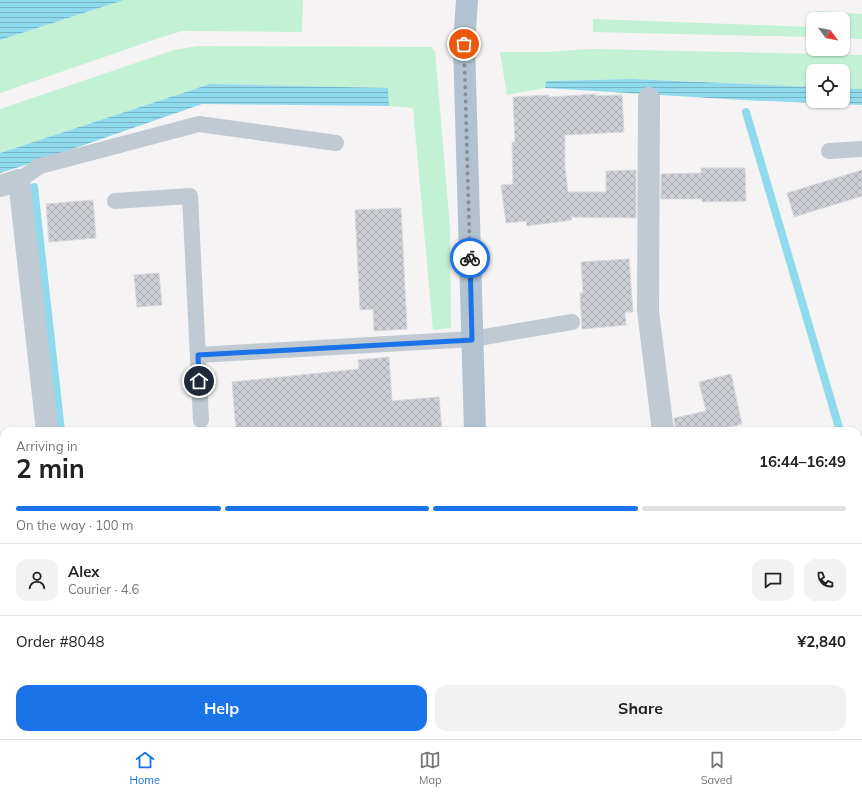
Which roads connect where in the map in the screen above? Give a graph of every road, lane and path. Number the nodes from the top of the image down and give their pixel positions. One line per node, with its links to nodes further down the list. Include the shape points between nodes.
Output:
1 (466, 0): 9 (main road, via 464,44)
2 (649, 98): 14 (street, via 648,311)
3 (336, 143): 6 (lane, via 199,124 40,166)
4 (862, 149): 5 (lane)
5 (829, 151)
6 (10, 183): 12 (street)
7 (115, 200): 10 (lane, via 190,196)
8 (572, 322): 9 (lane)
9 (472, 340): 10 (lane); 13 (main road)
10 (198, 355): 11 (lane)
11 (201, 420)
12 (46, 427)
13 (475, 427)
14 (662, 427)

